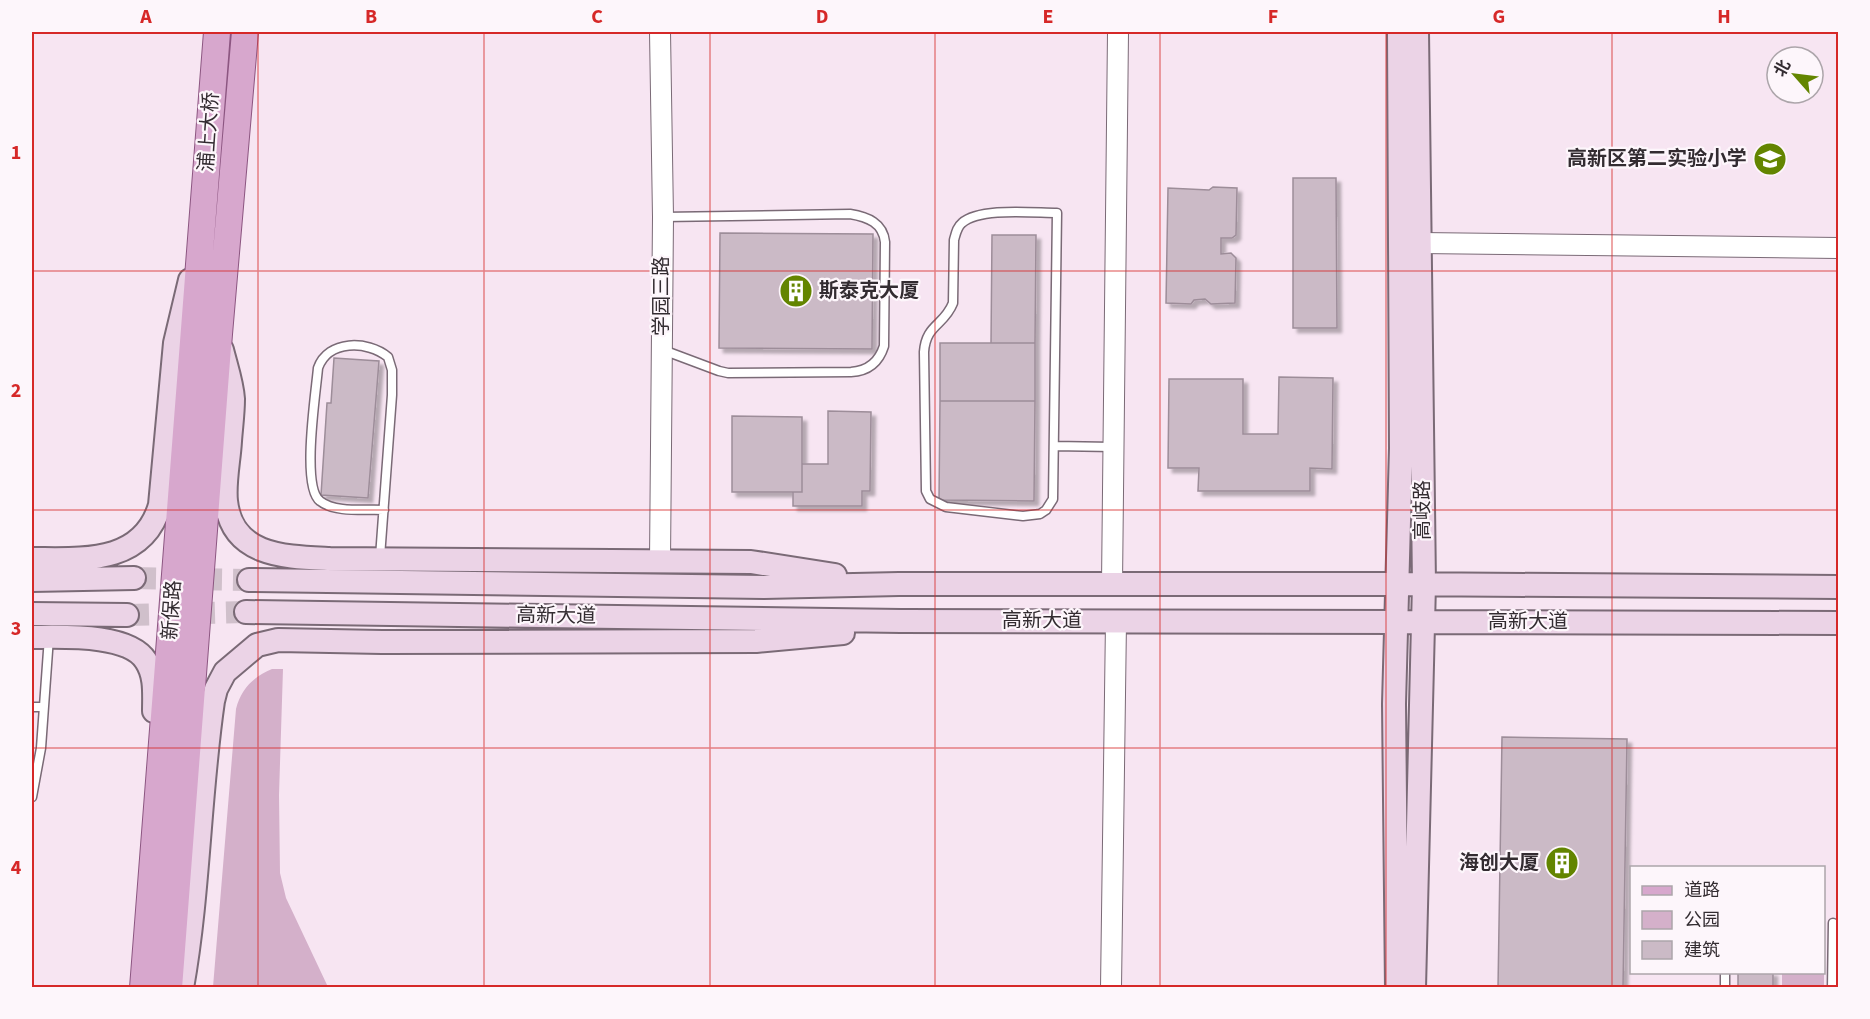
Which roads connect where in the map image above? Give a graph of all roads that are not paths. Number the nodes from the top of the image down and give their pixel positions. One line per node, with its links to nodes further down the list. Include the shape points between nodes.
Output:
1 (217, 32): 8 (main road, 浦上大桥)
2 (245, 32): 11 (main road, 新保路)
3 (660, 32): 7 (street, 学园三路)
4 (1118, 32): 14 (street)
5 (1399, 32): 23 (main road, 高岐路, via 1401,448)
6 (1417, 32): 9 (main road, 高岐路)
7 (663, 217): 12 (street, 学园三路); 12 (lane, via 850,214 870,219 884,236 885,326 882,354 860,371 728,373)
8 (202, 232): 16 (main road, via 174,343 156,518 133,544 108,555); 41 (main road, 新保路)
9 (1420, 243): 10 (street); 24 (main road, 高岐路)
10 (1839, 248)
11 (219, 334): 17 (main road, via 233,399 226,499 236,532 257,548 290,557); 44 (main road, 新保路)
12 (662, 350): 18 (street, 学园三路)
13 (1054, 446): 13 (lane, via 1057,213 979,215 963,222 957,230 953,303 924,343 926,491 930,499 946,507 1023,516 1040,514 1053,499); 14 (lane)
14 (1114, 447): 25 (street)
15 (384, 510): 15 (lane, via 391,362 382,352 371,348 336,348 324,356 318,368 309,468 312,489 315,496 336,507); 17 (lane)
16 (32, 559)
17 (380, 560): 18 (main road)
18 (660, 561): 22 (main road, via 751,562)
19 (134, 578): 20 (main road)
20 (32, 580)
21 (249, 580): 22 (main road, 高新大道, via 764,587)
22 (898, 584): 25 (main road, 高新大道)
23 (1396, 584): 24 (main road, 高新大道); 25 (main road, 高新大道); 32 (main road, 高岐路)
24 (1424, 584): 26 (main road, 高新大道); 33 (main road, 高岐路)
25 (1112, 585)
26 (1839, 588)
27 (246, 612): 30 (main road, 高新大道)
28 (32, 614): 29 (main road)
29 (127, 615)
30 (901, 621): 31 (main road, 高新大道); 45 (main road, via 853,632 756,641 278,640 257,645 225,672 213,701)
31 (1116, 621): 32 (main road, 高新大道); 46 (street)
32 (1395, 622): 33 (main road, 高新大道); 47 (main road, 高岐路)
33 (1422, 622): 34 (main road, 高新大道); 48 (main road, 高岐路)
34 (1839, 623)
35 (40, 637): 37 (lane); 41 (main road, via 115,642 146,659 154,679)
36 (32, 707): 37 (lane)
37 (44, 707): 39 (lane)
38 (32, 726): 39 (lane)
39 (42, 726): 40 (lane)
40 (32, 797)
41 (156, 829): 43 (main road, 新保路)
42 (1832, 923): 49 (lane)
43 (143, 987)
44 (169, 987)
45 (182, 987)
46 (1111, 987)
47 (1397, 987)
48 (1414, 987)
49 (1832, 987)

